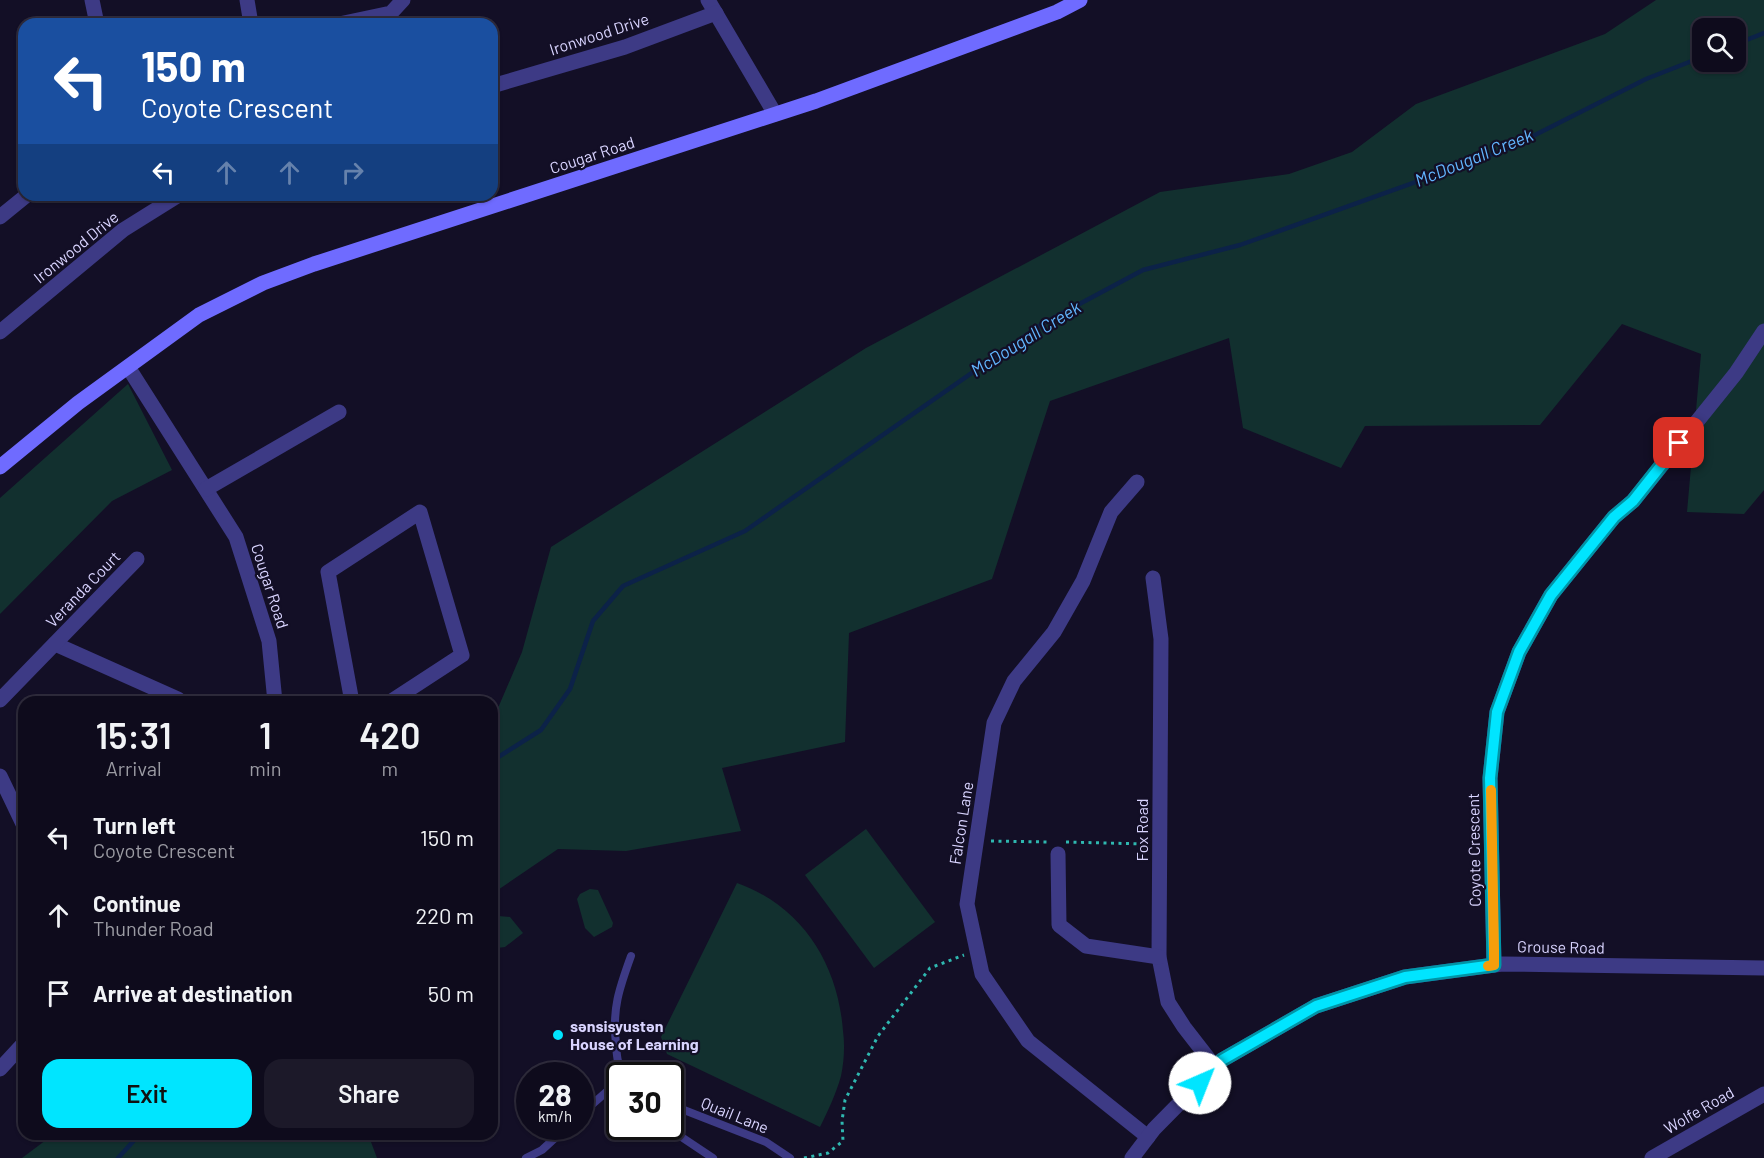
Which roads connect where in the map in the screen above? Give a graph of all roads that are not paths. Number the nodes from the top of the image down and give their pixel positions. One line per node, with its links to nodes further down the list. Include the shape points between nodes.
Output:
1 (92, 0): 6 (street)
2 (247, 0): 7 (street)
3 (403, 0): 8 (street, via 391,13)
4 (1080, 0): 10 (street, Cougar Road, via 1057,12)
5 (712, 6): 9 (street, Ironwood Drive, via 626,47); 10 (street)
6 (96, 18)
7 (250, 18)
8 (367, 18)
9 (498, 84)
10 (775, 114): 16 (street, Cougar Road, via 263,283 199,315)
11 (20, 201): 13 (street)
12 (170, 201): 14 (street, Ironwood Drive, via 123,230)
13 (0, 217)
14 (0, 332)
15 (1764, 332): 34 (street, Coyote Crescent, via 1633,501 1614,517 1551,595 1519,652 1497,712 1490,778)
16 (128, 367): 18 (street, Cougar Road); 20 (street, Cougar Road)
17 (339, 412): 20 (street)
18 (0, 467)
19 (1137, 482): 44 (street, Falcon Lane, via 1111,513 1083,581 1054,632 1014,681 994,723 967,904 982,974 1028,1041)
20 (206, 489): 25 (street, Cougar Road, via 236,537 269,641)
21 (137, 559): 23 (street, Veranda Court)
22 (1154, 578): 33 (street, Fox Road, via 1161,639)
23 (55, 644): 24 (street); 28 (street, Veranda Court)
24 (171, 696)
25 (274, 696)
26 (351, 696): 27 (street, via 328,572 420,512 462,655)
27 (399, 696)
28 (0, 700)
29 (0, 776): 30 (street)
30 (18, 814)
31 (1058, 854): 33 (street, via 1059,924 1086,946)
32 (632, 956): 37 (lane, via 613,1022)
33 (1159, 957): 38 (street, Fox Road, via 1168,1002)
34 (1494, 965): 35 (street, Grouse Road); 38 (street, Grouse Road, via 1405,977 1316,1006)
35 (1764, 969)
36 (18, 1050): 39 (street)
37 (618, 1062)
38 (1215, 1067): 44 (street, Grouse Road)
39 (0, 1069)
40 (606, 1092): 42 (lane)
41 (1764, 1094): 52 (street, Wolfe Road)
42 (594, 1103)
43 (684, 1110): 50 (lane, Quail Lane, via 766,1142)
44 (1148, 1137): 51 (street, Grouse Road)
45 (684, 1139): 49 (lane)
46 (553, 1140): 47 (lane)
47 (529, 1156): 48 (lane)
48 (543, 1158)
49 (713, 1158)
50 (790, 1158)
51 (1132, 1158)
52 (1652, 1158)

